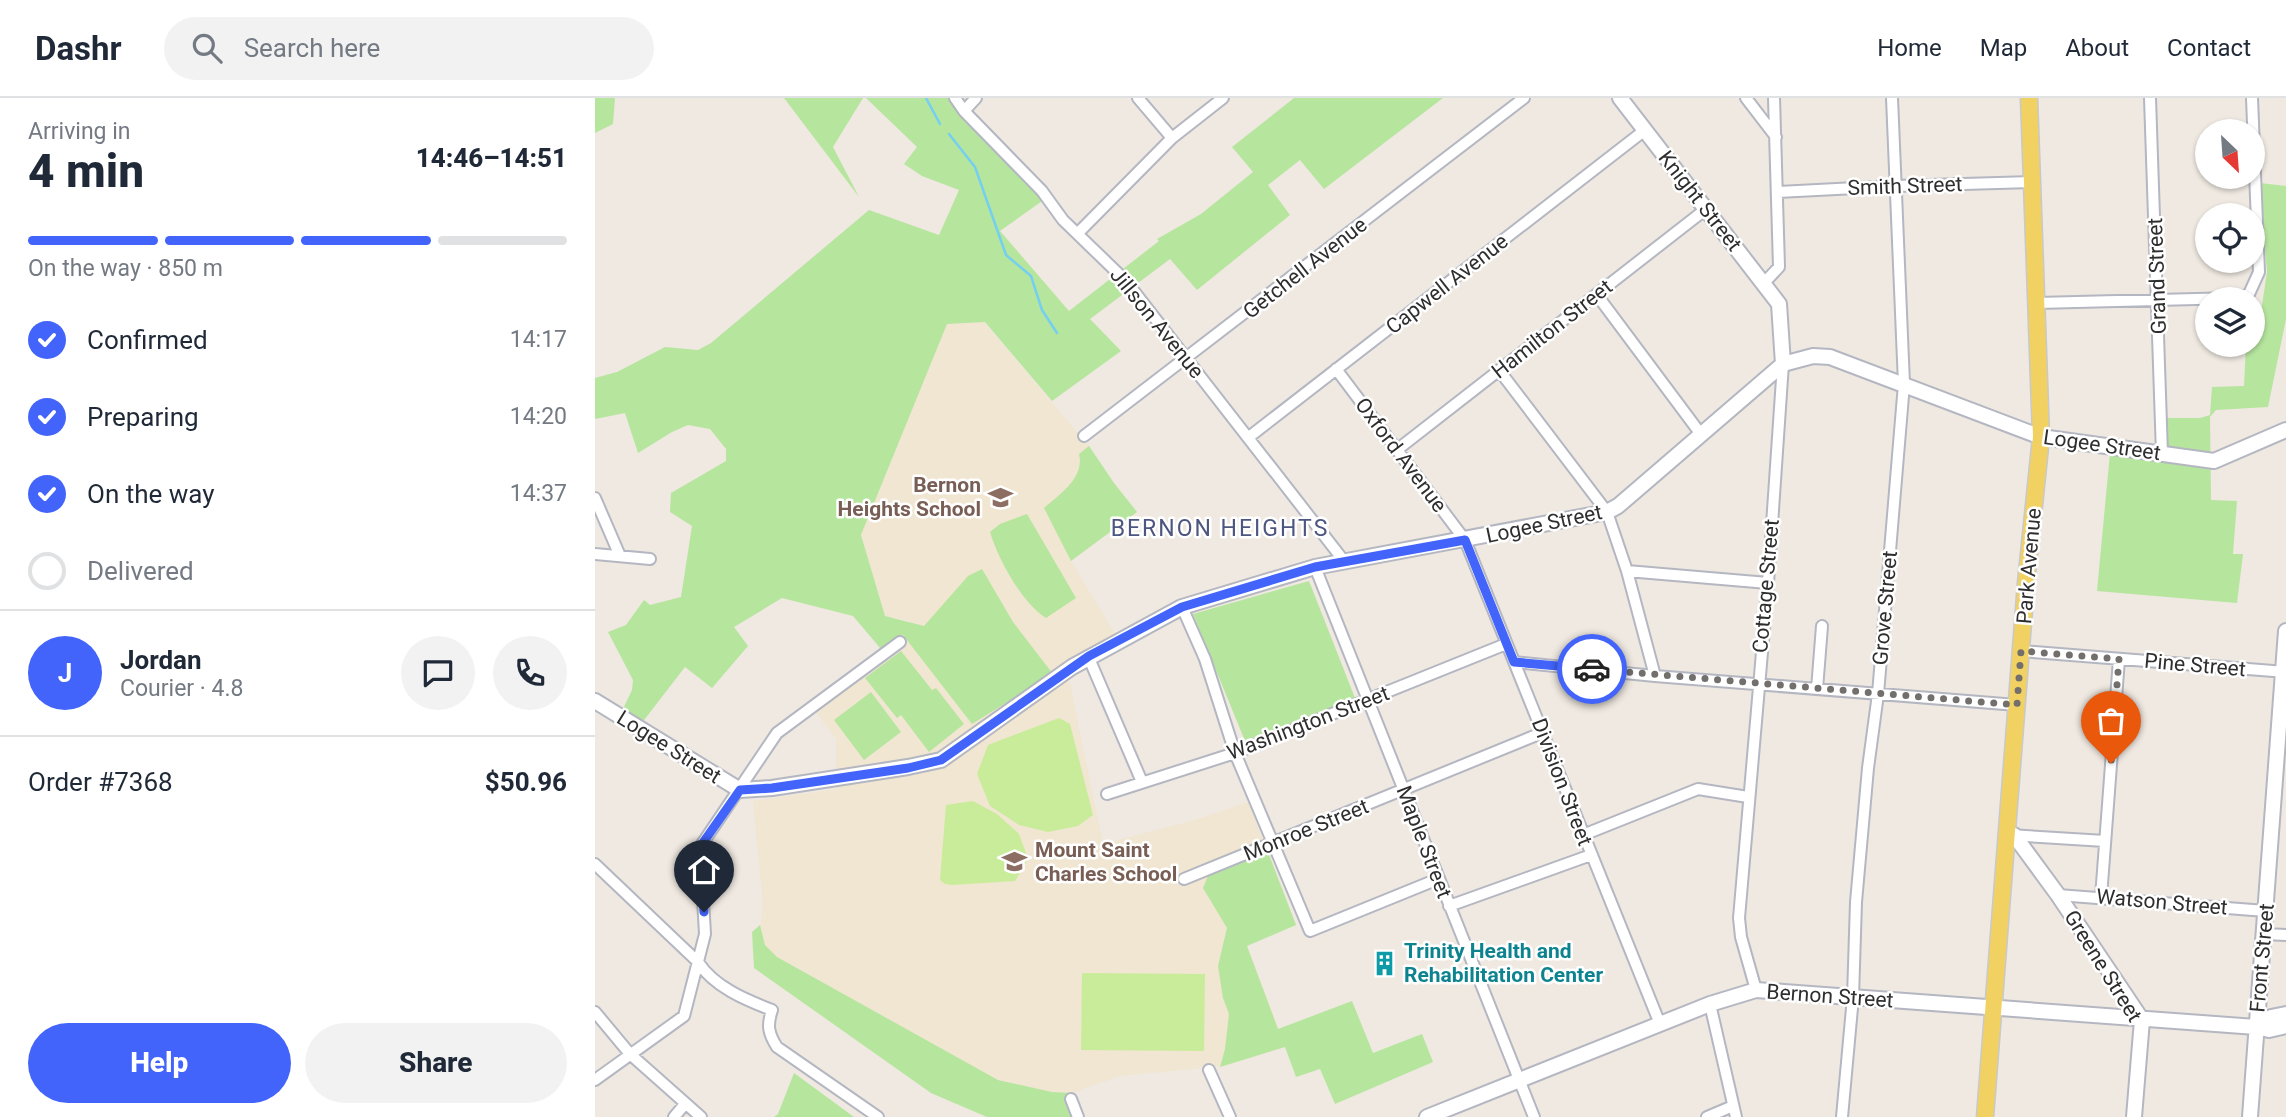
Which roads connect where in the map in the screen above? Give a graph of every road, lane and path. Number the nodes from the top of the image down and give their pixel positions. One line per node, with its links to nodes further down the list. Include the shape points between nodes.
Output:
1 (955, 98): 13 (street, Jillson Avenue)
2 (976, 98): 13 (street)
3 (1138, 98): 16 (street)
4 (1223, 98): 16 (street)
5 (1524, 98): 27 (street, Getchell Avenue)
6 (1620, 98): 14 (street, Knight Street)
7 (1746, 98): 15 (street)
8 (1774, 98): 15 (street)
9 (1892, 98): 18 (street, Grove Street)
10 (2029, 98): 17 (main road, Park Avenue)
11 (2150, 98): 24 (street, Grand Street)
12 (2252, 98): 24 (street, via 2259,272 2249,294)
13 (964, 111): 21 (street, Jillson Avenue)
14 (1645, 130): 20 (street, Knight Street); 29 (street, Capwell Avenue)
15 (1776, 137): 19 (street)
16 (1172, 138): 21 (street)
17 (2032, 182): 18 (street, Smith Street); 25 (main road, Park Avenue)
18 (1895, 186): 19 (street, Smith Street); 31 (street, Grove Street)
19 (1778, 192): 22 (street, via 1779,267)
20 (1706, 209): 22 (street, Knight Street); 23 (street, Hamilton Street)
21 (1078, 233): 27 (street, Jillson Avenue, via 1126,281)
22 (1764, 283): 26 (street, Knight Street)
23 (1597, 295): 30 (street, Hamilton Street); 33 (street)
24 (2158, 299): 25 (street); 38 (street, Grand Street)
25 (2037, 303): 36 (main road, Park Avenue)
26 (1779, 304): 28 (street, Cottage Street)
27 (1187, 359): 34 (street, Getchell Avenue); 35 (street, Jillson Avenue)
28 (1783, 364): 31 (street, Logee Street, via 1830,357); 33 (street, Logee Street); 48 (street, Cottage Street)
29 (1336, 369): 35 (street, Capwell Avenue); 37 (street, Oxford Avenue)
30 (1499, 370): 37 (street, Hamilton Street); 40 (street)
31 (1904, 384): 36 (street, Logee Street); 62 (street, Grove Street)
32 (2286, 430): 38 (street, Logee Street, via 2214,461)
33 (1700, 433): 40 (street, Logee Street)
34 (1084, 436)
35 (1249, 437): 45 (street, Jillson Avenue)
36 (2041, 437): 38 (street, Logee Street); 54 (main road, Park Avenue)
37 (1398, 449): 41 (street, Oxford Avenue)
38 (2162, 454)
39 (595, 498): 43 (street)
40 (1607, 512): 41 (street, Logee Street); 47 (street)
41 (1465, 540): 45 (street, Logee Street); 53 (street, Division Street)
42 (595, 554): 43 (street)
43 (620, 556): 44 (street)
44 (650, 559)
45 (1344, 561): 46 (street, Logee Street)
46 (1315, 567): 49 (street, Logee Street); 64 (street, Maple Street)
47 (1627, 571): 48 (street); 59 (street)
48 (1768, 583): 60 (street, Cottage Street)
49 (1182, 607): 55 (street, Logee Street); 67 (street, via 1205,659)
50 (1822, 625): 61 (street)
51 (2286, 631): 58 (street, Front Street)
52 (900, 642): 69 (street, via 777,733)
53 (1506, 643): 57 (street, Division Street); 64 (street, Washington Street)
54 (2021, 651): 56 (street, Pine Street); 65 (main road, Park Avenue)
55 (1089, 656): 68 (street); 69 (street, Logee Street, via 941,760)
56 (2119, 659): 58 (street, Pine Street); 75 (street)
57 (1514, 662): 59 (street); 66 (street, Division Street)
58 (2285, 672): 84 (street, Front Street)
59 (1654, 676): 60 (street)
60 (1758, 684): 61 (street); 72 (street, Cottage Street)
61 (1817, 690): 62 (street)
62 (1878, 694): 65 (street); 89 (street, Grove Street, via 1856,902)
63 (595, 701): 69 (street, Logee Street)
64 (1367, 701): 67 (street, Washington Street); 70 (street, Maple Street)
65 (2017, 705): 74 (main road, Park Avenue)
66 (1544, 732): 70 (street, Monroe Street); 73 (street, Division Street)
67 (1235, 753): 68 (street, Washington Street); 76 (street)
68 (1142, 782): 71 (street, Washington Street)
69 (740, 790): 87 (street, via 700,847 705,934)
70 (1404, 791): 76 (street, Monroe Street); 80 (street, Maple Street)
71 (1107, 794)
72 (1748, 797): 73 (street, via 1698,789); 88 (street, Cottage Street, via 1739,918)
73 (1583, 835): 77 (street, Division Street)
74 (2011, 835): 75 (street); 81 (street, Greene Street); 91 (main road, Park Avenue)
75 (2105, 841): 82 (street)
76 (1273, 844): 79 (street, Monroe Street); 80 (street, via 1310,931)
77 (1591, 855): 83 (street); 95 (street, Division Street)
78 (595, 864): 87 (street)
79 (1184, 879)
80 (1438, 879): 83 (street, Maple Street)
81 (2057, 895): 82 (street, Watson Street); 94 (street, Greene Street)
82 (2101, 897): 84 (street, Watson Street)
83 (1449, 906): 101 (street, Maple Street)
84 (2266, 911): 85 (street, Front Street)
85 (2264, 933): 86 (street); 97 (street, Front Street)
86 (2286, 935)
87 (698, 962): 98 (street, via 684,1016); 107 (street, via 705,973 744,1000 772,1010 767,1024 777,1047)
88 (1756, 990): 89 (street, Bernon Street); 90 (street, Bernon Street)
89 (1853, 998): 91 (street, Bernon Street); 113 (street, Grove Street)
90 (1710, 1004): 95 (street, Bernon Street); 104 (street)
91 (1994, 1007): 94 (street, Bernon Street); 114 (main road, Park Avenue)
92 (595, 1012): 98 (street)
93 (2286, 1014): 97 (street, Bernon Street)
94 (2142, 1020): 97 (street, Bernon Street); 115 (street, Greene Street)
95 (1660, 1024): 101 (street, Bernon Street)
96 (2286, 1026): 97 (street, Bernon Street)
97 (2256, 1027): 116 (street, Front Street)
98 (630, 1054): 100 (street); 103 (street)
99 (1209, 1070): 109 (street)
100 (595, 1080)
101 (1519, 1081): 110 (street, Bernon Street); 111 (street, Maple Street)
102 (1071, 1099): 108 (street)
103 (685, 1104): 105 (street); 106 (street)
104 (1735, 1112): 112 (street)
105 (674, 1117)
106 (701, 1117)
107 (878, 1117)
108 (1078, 1117)
109 (1230, 1117)
110 (1427, 1117)
111 (1534, 1117)
112 (1707, 1117)
113 (1842, 1117)
114 (1985, 1117)
115 (2134, 1117)
116 (2249, 1117)

